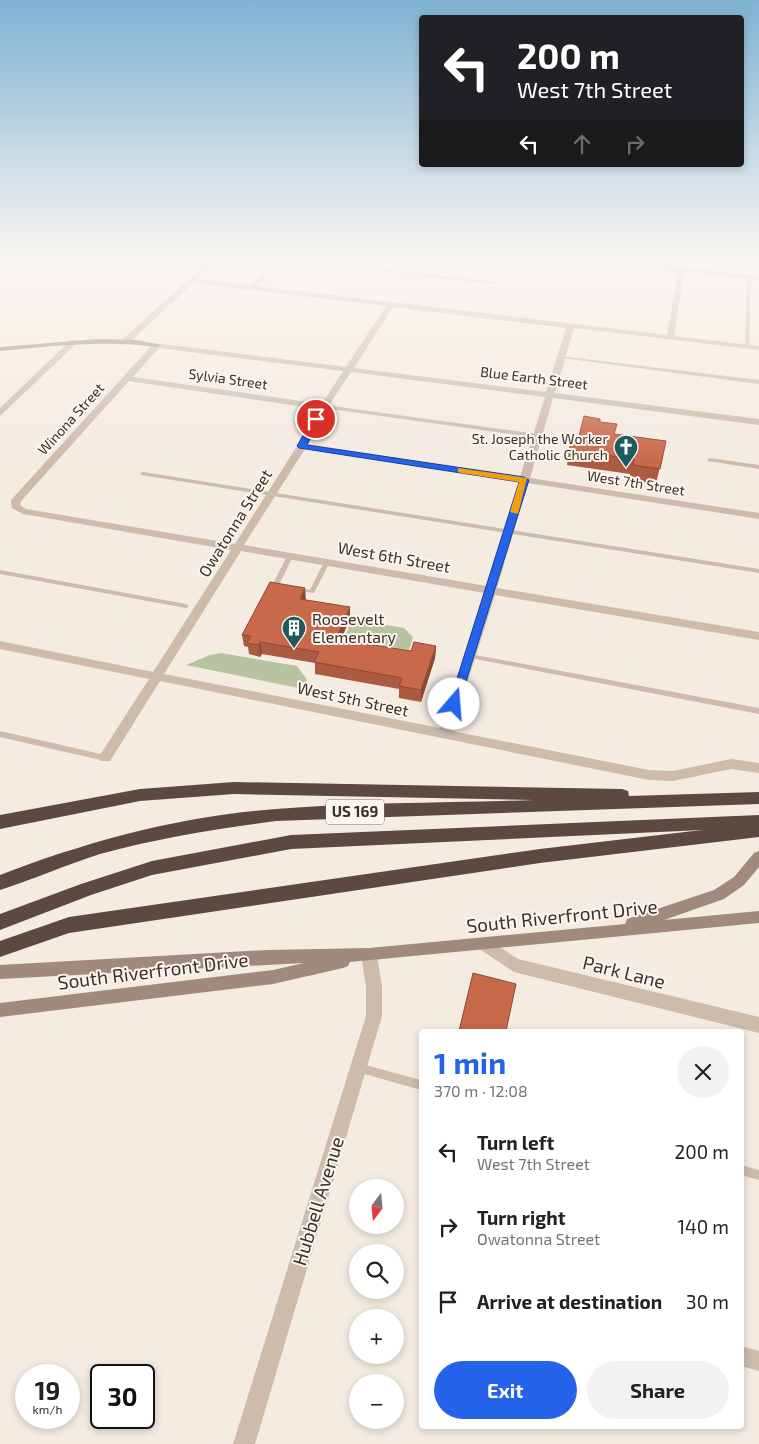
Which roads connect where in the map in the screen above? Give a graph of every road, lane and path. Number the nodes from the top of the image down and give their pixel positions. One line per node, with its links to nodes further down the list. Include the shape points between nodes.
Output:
1 (141, 327): 8 (street)
2 (376, 327): 15 (street, Owatonna Street)
3 (570, 327): 14 (street)
4 (583, 327): 7 (street)
5 (672, 327): 7 (street)
6 (747, 327): 11 (lane)
7 (670, 337): 11 (street)
8 (127, 340): 9 (main road); 10 (main road)
9 (74, 342): 13 (main road); 20 (street)
10 (157, 344): 15 (street, Blue Earth Street); 16 (street, Winona Street)
11 (746, 346): 12 (street)
12 (759, 348)
13 (0, 349)
14 (562, 357): 17 (lane); 18 (street)
15 (350, 368): 18 (street, Blue Earth Street); 19 (street, Owatonna Street)
16 (126, 378): 19 (street, Sylvia Street); 29 (street, Winona Street, via 16,500 15,506)
17 (759, 382)
18 (551, 394): 21 (street, Blue Earth Street); 22 (street)
19 (325, 407): 22 (lane); 23 (street, Owatonna Street)
20 (0, 413)
21 (759, 422)
22 (538, 436): 27 (street)
23 (302, 446): 27 (street, West 7th Street); 28 (street, Owatonna Street)
24 (710, 460): 25 (lane)
25 (759, 467)
26 (143, 474): 28 (lane)
27 (524, 480): 30 (street, West 7th Street); 31 (street)
28 (271, 495): 31 (lane); 32 (street, Owatonna Street)
29 (23, 511): 32 (street, West 6th Street)
30 (759, 516)
31 (509, 532): 35 (lane); 37 (street)
32 (238, 547): 33 (street, West 6th Street); 42 (street, Owatonna Street)
33 (290, 556): 34 (street, West 6th Street); 34 (lane, via 275,586 312,592)
34 (327, 562): 37 (street, West 6th Street)
35 (759, 571)
36 (0, 572): 38 (lane)
37 (491, 590): 39 (street, West 6th Street); 41 (street)
38 (186, 606)
39 (759, 636)
40 (0, 645): 42 (street, West 5th Street)
41 (470, 656): 43 (lane); 45 (street)
42 (156, 676): 45 (street, West 5th Street); 46 (street, Owatonna Street)
43 (759, 711)
44 (0, 734): 46 (lane)
45 (444, 735): 47 (street, West 5th Street, via 649,775 680,775 731,764)
46 (105, 758)
47 (759, 768)
48 (759, 798): 49 (highway, US 169)
49 (700, 802): 51 (highway, via 616,794 234,788 140,795); 55 (highway, US 169, via 276,815 223,821 138,836 86,850)
50 (759, 821): 52 (highway, US 169)
51 (0, 822)
52 (713, 829): 53 (highway); 57 (highway, US 169, via 291,842 152,868); 60 (highway, via 69,925)
53 (759, 830)
54 (759, 857): 58 (main road, via 739,881 719,895)
55 (0, 883)
56 (759, 917): 58 (main road, South Riverfront Drive)
57 (0, 922)
58 (606, 932): 59 (main road, South Riverfront Drive)
59 (486, 945): 61 (main road, South Riverfront Drive); 64 (street, Park Lane, via 514,965)
60 (0, 949)
61 (369, 955): 62 (main road, South Riverfront Drive, via 267,957); 63 (main road, South Riverfront Drive, via 273,977); 65 (street, Hubbell Avenue, via 374,1016)
62 (0, 972)
63 (0, 1010)
64 (755, 1024)
65 (358, 1068): 66 (lane); 71 (street, Hubbell Avenue)
66 (419, 1084)
67 (744, 1171): 68 (lane)
68 (759, 1175)
69 (744, 1357): 70 (street)
70 (759, 1362)
71 (244, 1444)

